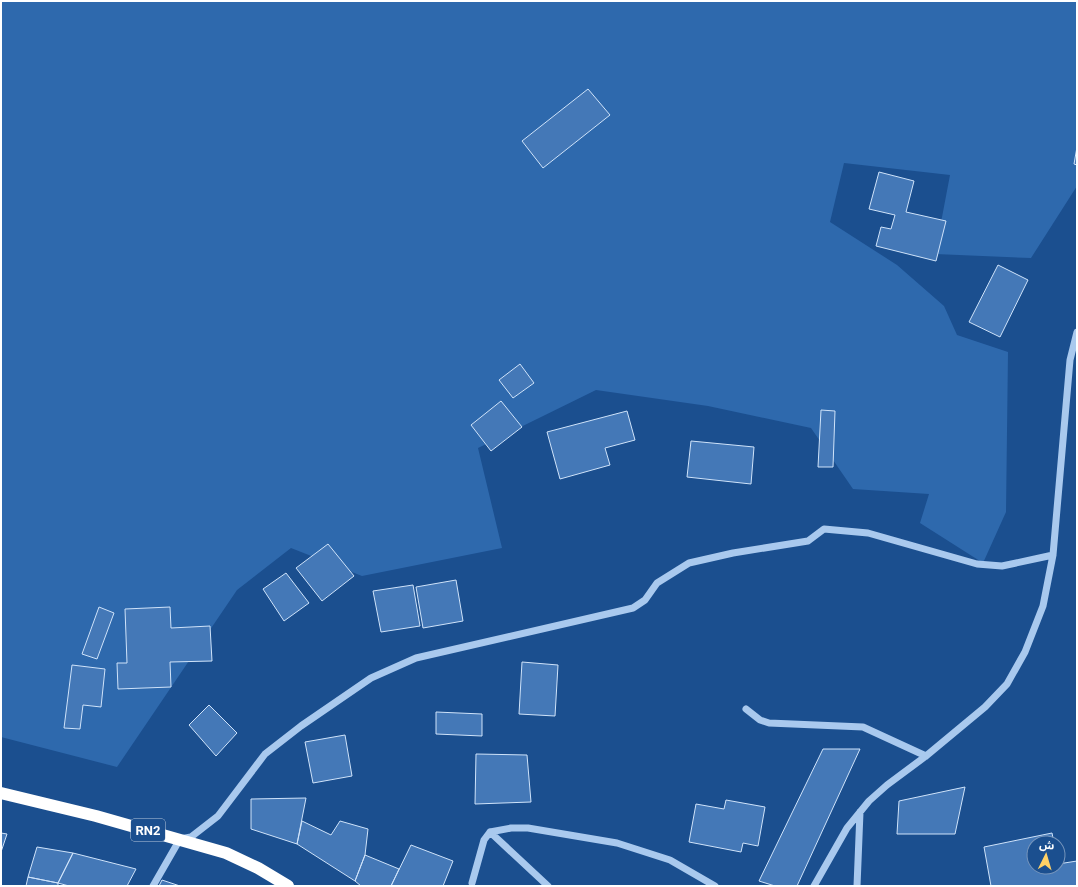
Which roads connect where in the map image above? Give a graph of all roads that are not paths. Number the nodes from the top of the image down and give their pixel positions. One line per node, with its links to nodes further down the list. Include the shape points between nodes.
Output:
1 (1077, 332): 2 (street, via 1070,360)
2 (1053, 555): 4 (street, via 1043,606 1025,652 1007,684 985,707); 8 (street, via 1002,566 977,564 868,533 824,529 808,541 689,563 657,583 645,600 633,608 416,658 371,678 301,726 266,754 218,816 191,837)
3 (746, 709): 4 (street, via 760,720 770,723 863,727)
4 (926, 756): 6 (street, via 887,785)
5 (1, 793): 8 (highway, RN2)
6 (860, 812): 14 (street, via 847,828); 15 (street)
7 (490, 832): 9 (street, via 483,844); 12 (street); 13 (street, via 528,828 616,843 670,860)
8 (180, 839): 10 (street); 11 (highway, RN2, via 226,853)
9 (473, 885)
10 (152, 886)
11 (288, 886)
12 (548, 886)
13 (715, 886)
14 (814, 886)
15 (857, 886)

